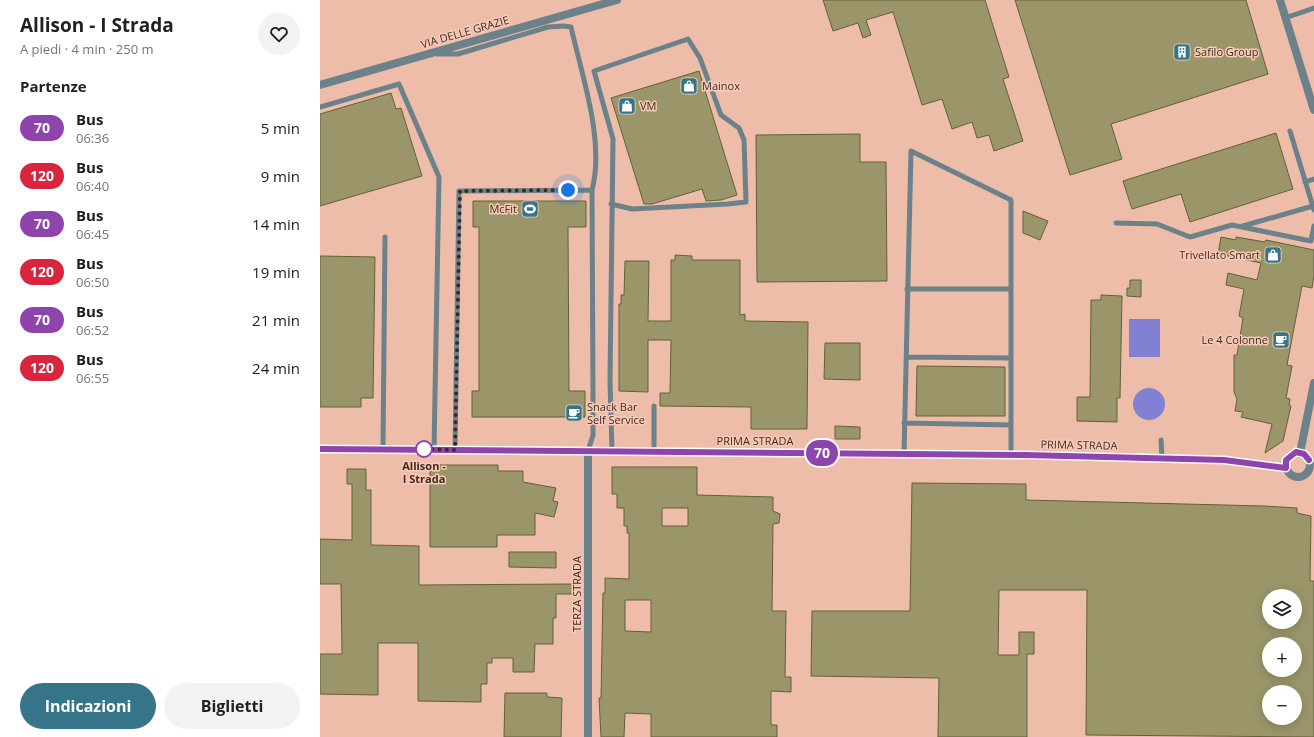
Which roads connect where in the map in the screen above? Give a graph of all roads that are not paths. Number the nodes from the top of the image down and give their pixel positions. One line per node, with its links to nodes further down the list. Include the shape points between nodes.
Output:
1 (617, 0): 5 (street, VIA DELLE GRAZIE)
2 (1280, 0): 4 (street)
3 (1314, 8): 4 (lane)
4 (1285, 18): 8 (street)
5 (430, 54): 6 (street, VIA DELLE GRAZIE); 12 (lane, via 458,54 548,27 571,27 592,119 596,176)
6 (320, 85)
7 (320, 107): 30 (lane, via 399,84 439,177)
8 (1314, 110)
9 (1290, 131): 11 (lane)
10 (1314, 180): 11 (lane)
11 (1305, 182): 14 (lane)
12 (592, 190): 31 (lane, via 460,191); 32 (lane, via 593,435)
13 (611, 204): 13 (lane, via 613,139 594,71 688,39 700,58 721,115 739,128 744,140 746,202 632,209); 33 (lane)
14 (1313, 208): 16 (lane)
15 (1116, 223): 16 (lane, via 1158,224 1190,237 1232,225)
16 (1240, 226): 17 (lane, via 1311,241)
17 (1314, 226)
18 (385, 237): 29 (lane)
19 (907, 289): 20 (lane); 20 (lane, via 911,151 1011,200); 21 (lane)
20 (1011, 289): 22 (lane)
21 (906, 357): 22 (lane); 25 (lane)
22 (1011, 358): 26 (lane)
23 (1314, 383): 35 (street)
24 (654, 406): 34 (lane)
25 (904, 423): 26 (lane); 36 (lane)
26 (1011, 425): 37 (lane)
27 (1161, 440): 38 (lane)
28 (320, 449): 29 (street, PRIMA STRADA)
29 (382, 449): 30 (street, PRIMA STRADA)
30 (434, 450): 31 (street, PRIMA STRADA)
31 (455, 450): 32 (street, PRIMA STRADA)
32 (588, 451): 33 (street, PRIMA STRADA); 41 (street, TERZA STRADA)
33 (612, 451): 34 (street, PRIMA STRADA)
34 (654, 452): 36 (street, PRIMA STRADA)
35 (1300, 452): 39 (street, via 1288,456); 40 (street, PRIMA STRADA, via 1309,460)
36 (904, 454): 37 (street, PRIMA STRADA)
37 (1011, 455): 38 (street, PRIMA STRADA)
38 (1162, 458): 39 (street, PRIMA STRADA, via 1224,460)
39 (1286, 468): 40 (street, PRIMA STRADA, via 1294,477)
40 (1310, 474)
41 (588, 737)

